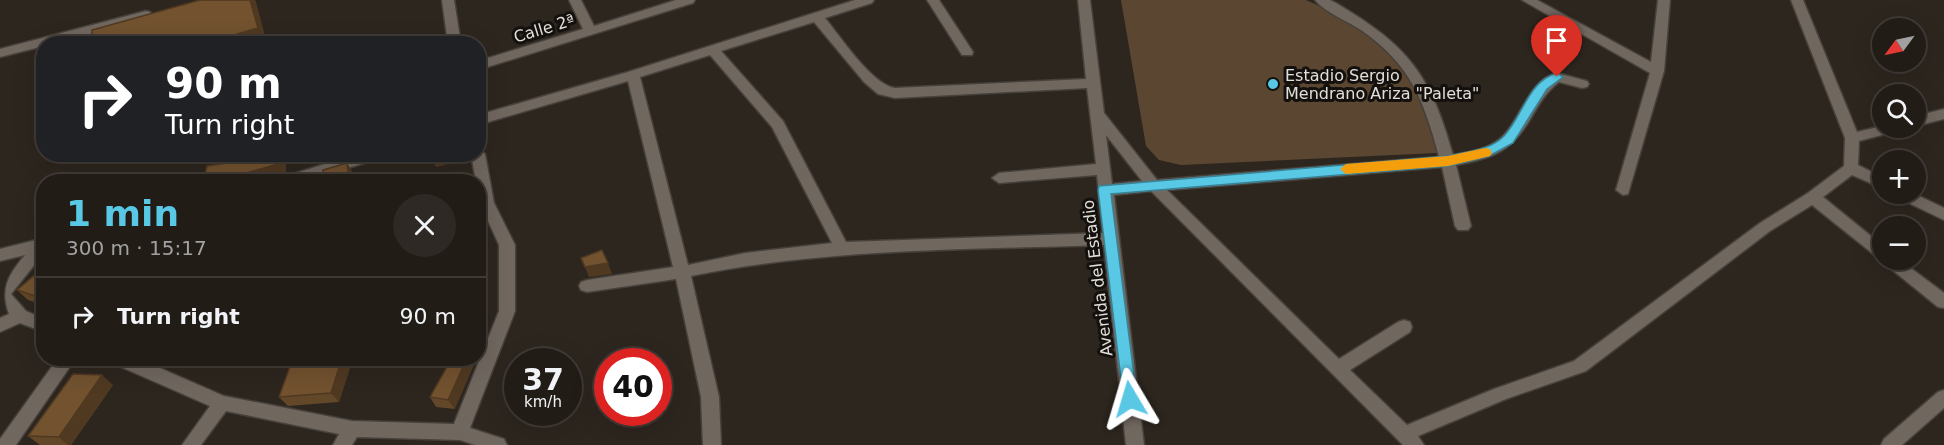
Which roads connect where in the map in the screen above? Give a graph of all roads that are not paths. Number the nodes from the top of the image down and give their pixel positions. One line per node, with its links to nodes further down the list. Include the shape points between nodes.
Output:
1 (448, 0): 16 (street)
2 (575, 0): 14 (street)
3 (689, 0): 11 (street, Calle 2ª)
4 (868, 0): 13 (street)
5 (933, 0): 19 (street)
6 (1084, 0): 24 (street, Avenida del Estadio)
7 (1321, 0): 32 (street, via 1356,20 1408,64 1426,97)
8 (1528, 0): 22 (street)
9 (1664, 0): 22 (street)
10 (1797, 0): 31 (street)
11 (673, 2): 14 (street, Calle 2ª)
12 (163, 11): 15 (street)
13 (816, 16): 18 (street); 24 (street, via 869,80 883,91)
14 (590, 31): 21 (street, Calle 2ª)
15 (66, 36)
16 (454, 36)
17 (36, 44): 20 (street)
18 (712, 49): 23 (street); 50 (street, via 778,124)
19 (967, 52)
20 (0, 53)
21 (486, 64)
22 (1657, 71): 41 (street)
23 (633, 75): 28 (street); 54 (street)
24 (1095, 83): 27 (street, Avenida del Estadio)
25 (1581, 84): 32 (street, via 1557,77 1543,86 1508,140 1484,153)
26 (1944, 114): 29 (street)
27 (1099, 116): 35 (street, Avenida del Estadio); 39 (street)
28 (486, 118)
29 (1926, 118)
30 (1872, 133): 31 (street)
31 (1852, 138): 34 (street)
32 (1448, 161): 39 (street); 46 (street)
33 (349, 162): 36 (street)
34 (1851, 168): 38 (street); 42 (street)
35 (1103, 169): 37 (street); 40 (street, Avenida del Estadio)
36 (311, 174)
37 (999, 178)
38 (1872, 178)
39 (1152, 184): 40 (street); 66 (street)
40 (1104, 190): 47 (street, Avenida del Estadio)
41 (1623, 190)
42 (1813, 197): 48 (street); 71 (street, via 1765,226 1580,366 1500,394)
43 (486, 198): 62 (street, via 507,245 507,311)
44 (1924, 204): 45 (street)
45 (1944, 214)
46 (1463, 226)
47 (1110, 239): 50 (street); 77 (street, Avenida del Estadio)
48 (1872, 245)
49 (36, 246): 52 (street)
50 (842, 248): 54 (street, via 745,259)
51 (36, 252): 56 (street)
52 (0, 255)
53 (1903, 270): 57 (street)
54 (682, 272): 55 (street); 76 (street, via 710,397)
55 (587, 286)
56 (1, 293): 58 (street)
57 (1944, 302)
58 (20, 316): 59 (street); 60 (street)
59 (36, 323)
60 (0, 324)
61 (1404, 327): 66 (street)
62 (486, 365)
63 (62, 366): 72 (street)
64 (136, 366): 68 (street)
65 (486, 366): 70 (street)
66 (1339, 368): 71 (street)
67 (1944, 397): 78 (street)
68 (222, 403): 69 (street); 73 (street)
69 (352, 429): 70 (street); 74 (street)
70 (460, 432): 75 (street)
71 (1410, 439)
72 (6, 445)
73 (191, 445)
74 (342, 445)
75 (498, 445)
76 (712, 445)
77 (1135, 445)
78 (1890, 445)

